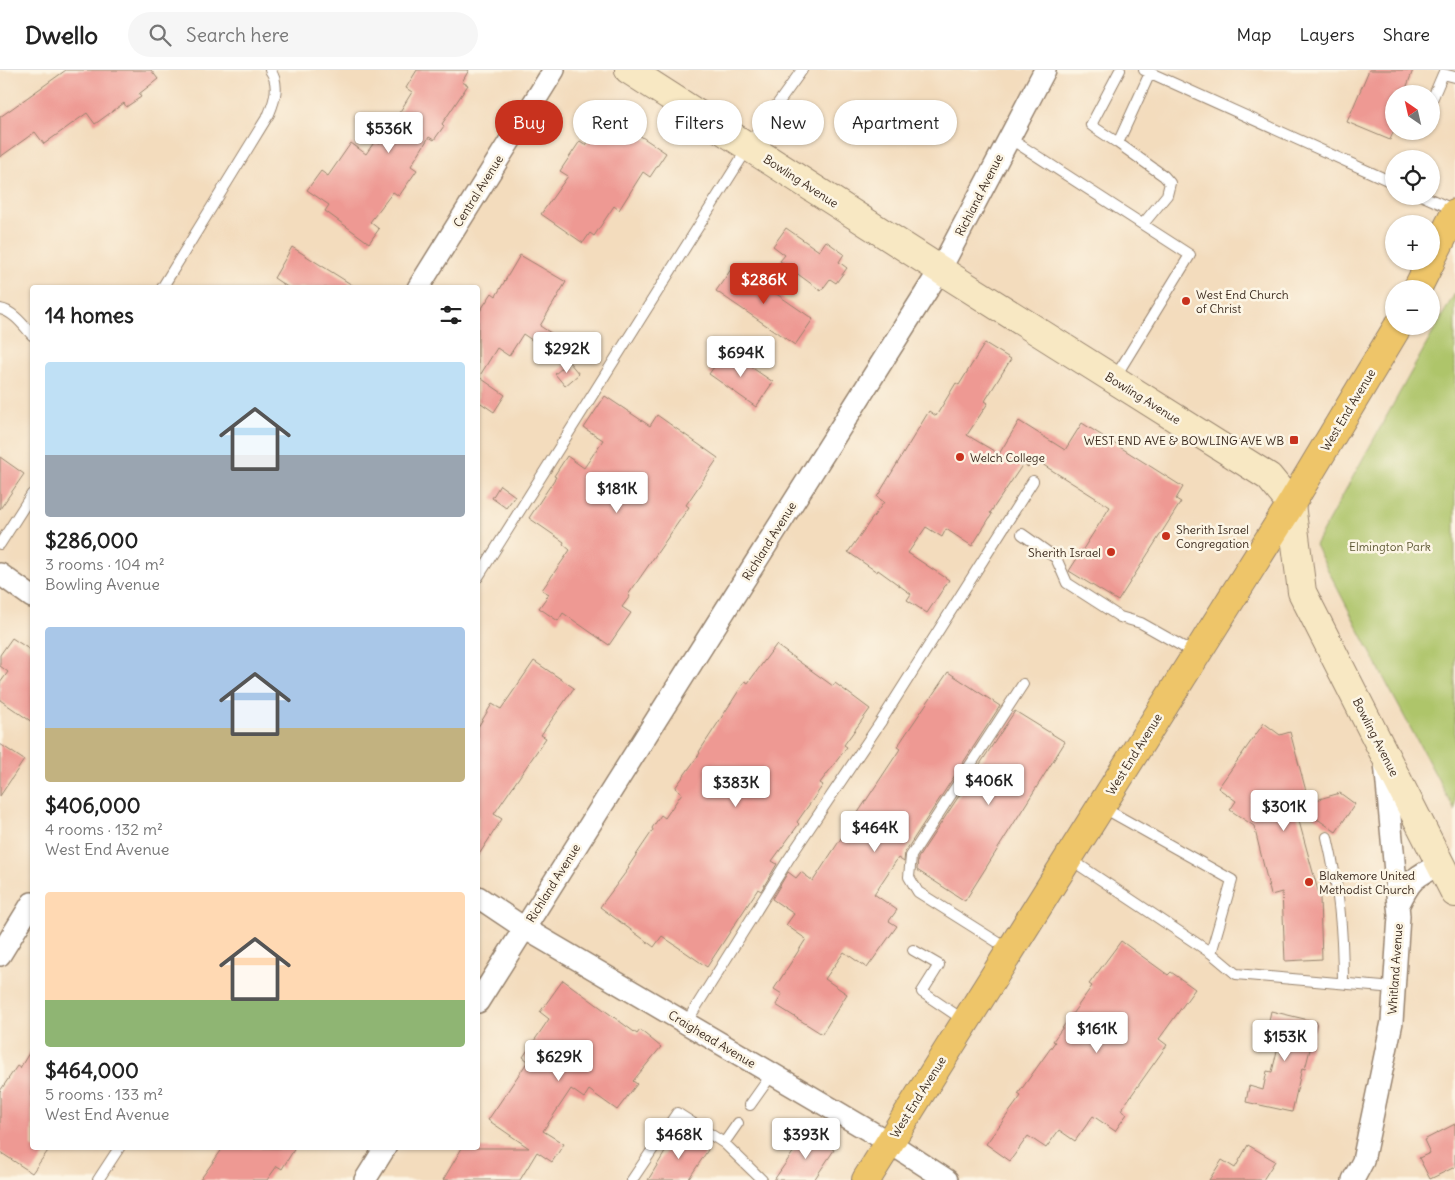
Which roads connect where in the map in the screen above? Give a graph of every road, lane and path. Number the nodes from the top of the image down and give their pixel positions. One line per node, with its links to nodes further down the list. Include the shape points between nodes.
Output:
1 (270, 70): 20 (lane, via 277,96 269,114)
2 (554, 70): 21 (street, Central Avenue)
3 (629, 70): 13 (street, Bowling Avenue)
4 (802, 70): 13 (lane)
5 (1045, 70): 11 (street, Richland Avenue)
6 (1120, 70): 12 (lane, via 1091,124)
7 (1147, 71): 12 (lane); 14 (lane)
8 (1444, 72): 9 (lane); 10 (lane)
9 (1455, 77)
10 (1438, 85)
11 (1009, 138): 17 (lane); 19 (street, Richland Avenue)
12 (1118, 143): 17 (lane, via 1170,183 1167,195)
13 (748, 147): 19 (street, Bowling Avenue); 32 (lane)
14 (1385, 179)
15 (1440, 204): 16 (lane)
16 (1455, 212): 18 (main road)
17 (1143, 224): 25 (lane, via 1190,255)
18 (1440, 243)
19 (940, 270): 25 (street, Bowling Avenue); 45 (street, Richland Avenue)
20 (164, 285)
21 (420, 285)
22 (0, 309): 23 (lane, via 16,318)
23 (30, 333)
24 (1393, 335): 28 (main road, West End Avenue)
25 (1114, 379): 28 (street, Bowling Avenue, via 1269,477)
26 (1033, 480): 54 (lane)
27 (30, 497): 30 (lane)
28 (1291, 504): 34 (main road, West End Avenue); 36 (street, Bowling Avenue, via 1302,592)
29 (1022, 534): 34 (lane, via 1056,558 1066,582 1120,618 1141,624)
30 (0, 544)
31 (0, 574): 33 (street)
32 (480, 574)
33 (30, 596)
34 (1197, 655): 37 (main road, West End Avenue)
35 (1023, 684): 47 (lane, via 911,856 908,877 918,892)
36 (1385, 754): 40 (street, Bowling Avenue); 44 (street, Whitland Avenue)
37 (1101, 806): 39 (main road, West End Avenue); 48 (lane, via 1232,880)
38 (1327, 837): 50 (lane, via 1340,900)
39 (1069, 858): 47 (main road, West End Avenue); 48 (lane)
40 (1440, 864): 41 (street, Bowling Avenue); 44 (street, via 1409,884)
41 (1455, 893)
42 (480, 898): 45 (street, Craighead Avenue)
43 (30, 906): 49 (street)
44 (1398, 906): 51 (street, Whitland Avenue)
45 (524, 928): 52 (street, Richland Avenue); 54 (street, Craighead Avenue)
46 (913, 950): 53 (lane, via 939,965 922,992)
47 (1010, 951): 53 (main road, West End Avenue)
48 (1211, 952): 50 (lane, via 1236,974)
49 (0, 955)
50 (1343, 983): 51 (lane)
51 (1394, 988): 68 (street, Whitland Avenue, via 1392,1022 1364,1161)
52 (480, 999)
53 (966, 1022): 58 (main road, West End Avenue)
54 (686, 1023): 55 (street, Craighead Avenue)
55 (772, 1074): 56 (lane); 58 (street, Craighead Avenue)
56 (750, 1105)
57 (738, 1123): 59 (lane)
58 (890, 1142): 66 (main road, West End Avenue); 67 (street, Craighead Avenue)
59 (724, 1143): 64 (lane, via 677,1113); 65 (lane)
60 (117, 1150): 62 (lane)
61 (384, 1150): 63 (street)
62 (98, 1180)
63 (365, 1180)
64 (632, 1180)
65 (762, 1180)
66 (866, 1180)
67 (947, 1180)
68 (1353, 1180)

